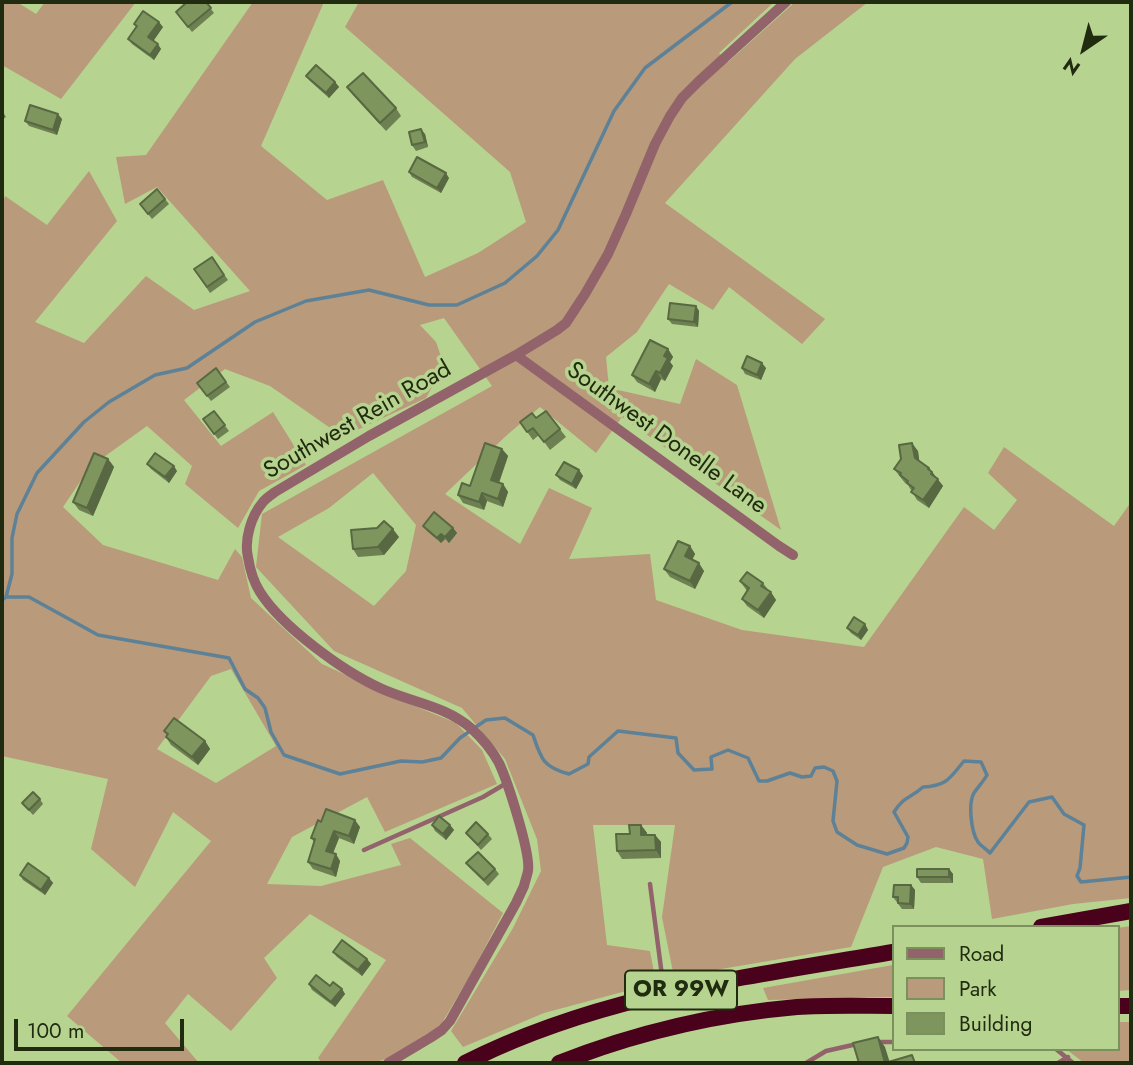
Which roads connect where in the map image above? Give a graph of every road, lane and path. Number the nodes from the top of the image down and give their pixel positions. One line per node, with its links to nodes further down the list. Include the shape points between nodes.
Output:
1 (786, 2): 2 (street, Southwest Rein Road, via 682,98 655,144 608,254 573,313 557,330)
2 (516, 355): 3 (street, Southwest Donelle Lane); 4 (street, Southwest Rein Road, via 275,492 256,512 247,541 251,575 260,593 304,639 380,688 457,718 492,752)
3 (793, 555)
4 (506, 783): 5 (lane); 15 (street, Southwest Rein Road, via 526,848 524,886 450,1021)
5 (364, 850)
6 (650, 884): 10 (lane)
7 (1131, 911): 8 (highway)
8 (1052, 925)
9 (892, 952): 10 (highway, OR 99W)
10 (665, 993): 16 (highway, OR 99W, via 563,1021)
11 (892, 1006): 17 (highway, OR 99W, via 797,1007 730,1016 655,1030)
12 (892, 1042): 18 (lane, via 853,1044 826,1051)
13 (1059, 1051): 14 (lane)
14 (1068, 1057): 19 (lane); 20 (lane)
15 (388, 1063)
16 (465, 1063)
17 (559, 1063)
18 (806, 1063)
19 (1058, 1063)
20 (1073, 1063)

